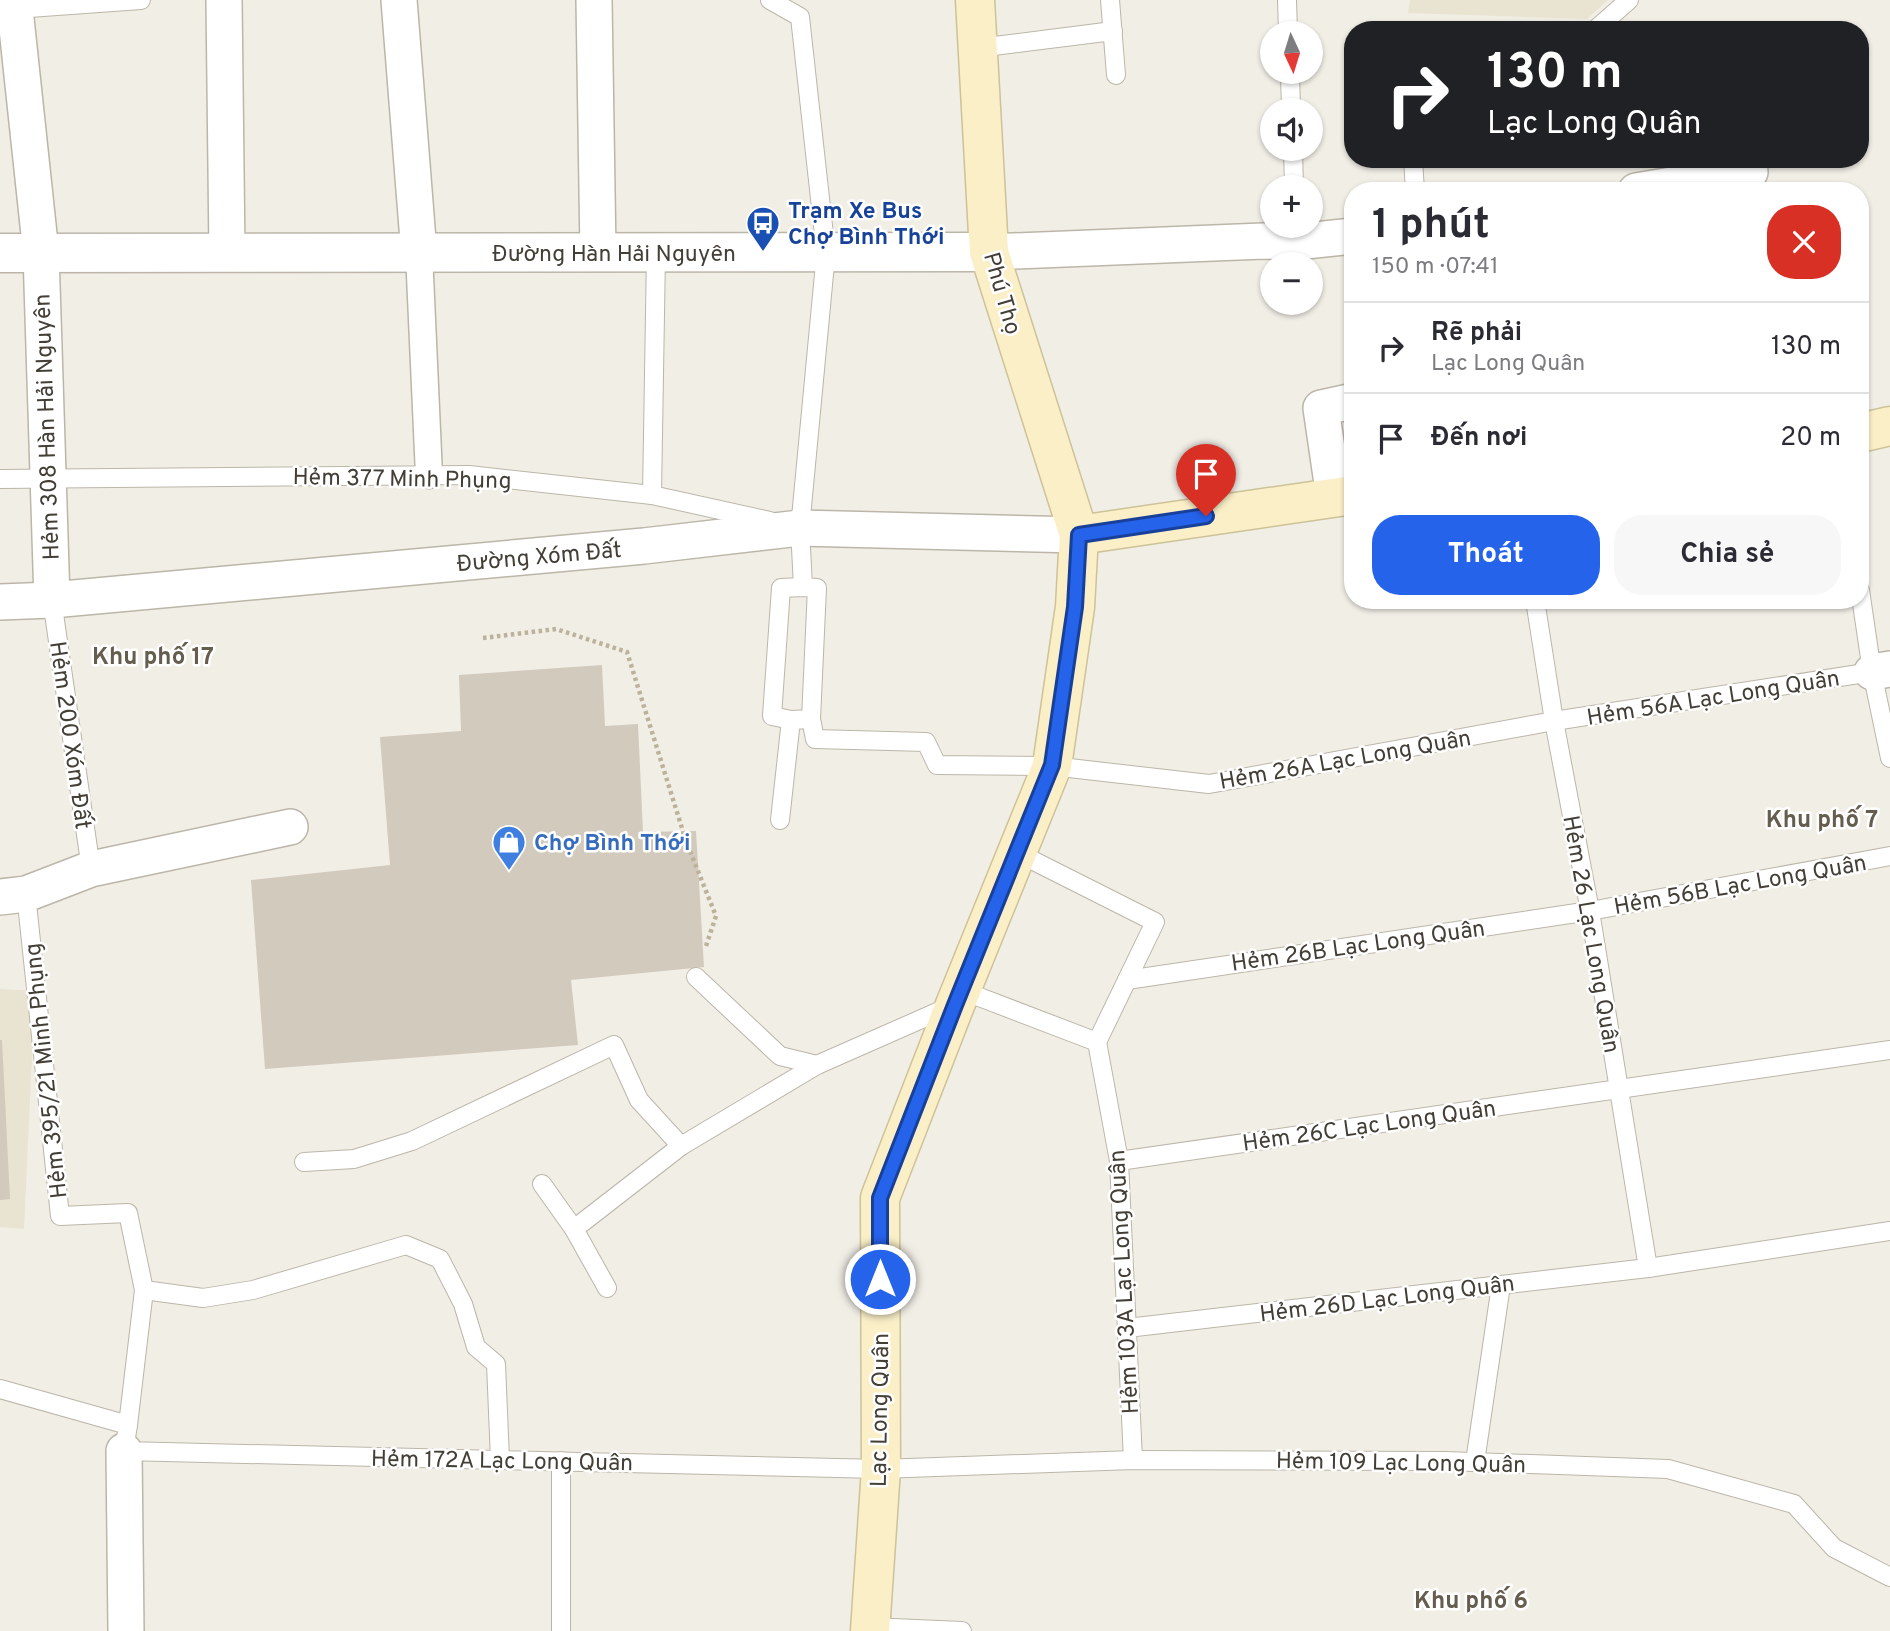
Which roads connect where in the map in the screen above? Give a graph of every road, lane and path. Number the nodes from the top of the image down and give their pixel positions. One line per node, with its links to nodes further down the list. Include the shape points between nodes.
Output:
1 (141, 0): 11 (lane)
2 (224, 0): 26 (street)
3 (399, 0): 27 (street)
4 (594, 0): 28 (street)
5 (770, 0): 30 (lane, via 800,17)
6 (975, 0): 15 (main road, Phú Thọ)
7 (1110, 0): 8 (lane); 14 (lane)
8 (1119, 0)
9 (1287, 0): 12 (lane)
10 (1629, 0): 13 (lane)
11 (14, 4): 25 (street, Hẻm 308 Hàn Hải Nguyên)
12 (1288, 21)
13 (1605, 21)
14 (1113, 31): 15 (lane); 16 (lane)
15 (978, 48): 23 (main road, Phú Thọ)
16 (1116, 75)
17 (1749, 168): 18 (street, via 1750,172)
18 (1684, 171): 19 (street)
19 (1658, 182)
20 (1323, 235): 21 (street, Đường Hàn Hải Nguyên)
21 (1344, 236)
22 (1269, 238): 23 (street, Đường Hàn Hải Nguyên)
23 (989, 252): 30 (street, Đường Hàn Hải Nguyên); 40 (main road, Phú Thọ)
24 (0, 253): 25 (street, Đường Hàn Hải Nguyên)
25 (41, 253): 26 (street, Đường Hàn Hải Nguyên); 36 (street, Hẻm 308 Hàn Hải Nguyên)
26 (227, 253): 27 (street, Đường Hàn Hải Nguyên)
27 (419, 253): 28 (street, Đường Hàn Hải Nguyên); 34 (street)
28 (598, 253): 29 (street, Đường Hàn Hải Nguyên)
29 (656, 253): 30 (street, Đường Hàn Hải Nguyên); 37 (lane)
30 (826, 253): 39 (lane)
31 (1344, 403): 38 (street, via 1321,408)
32 (1890, 426): 33 (main road)
33 (1869, 431)
34 (429, 475): 36 (lane, Hẻm 377 Minh Phụng); 37 (lane, Hẻm 377 Minh Phụng, via 469,475)
35 (0, 478): 36 (lane, Hẻm 377 Minh Phụng)
36 (48, 478): 42 (street, Hẻm 308 Hàn Hải Nguyên)
37 (652, 495): 39 (lane, Hẻm 377 Minh Phụng)
38 (1343, 496): 40 (main road)
39 (800, 528): 40 (street, Đường Xóm Đất); 41 (lane); 42 (street, Đường Xóm Đất, via 631,548)
40 (1079, 535): 52 (main road, Lạc Long Quân, via 1075,607)
41 (803, 587): 48 (lane, via 817,588); 49 (lane, via 781,587 772,716)
42 (52, 600): 43 (street, Đường Xóm Đất); 57 (lane, Hẻm 200 Xóm Đất)
43 (0, 602)
44 (1536, 609): 50 (lane, Hẻm 26 Lạc Long Quân)
45 (1865, 609): 47 (lane)
46 (484, 638): 60 (path, via 556,629 628,652 687,841 716,916)
47 (1881, 671): 50 (lane, Hẻm 56A Lạc Long Quân); 51 (lane)
48 (811, 719): 49 (lane); 52 (lane, Hẻm 26A Lạc Long Quân, via 814,738 926,742 937,765)
49 (791, 720): 53 (lane)
50 (1554, 721): 52 (lane, Hẻm 26A Lạc Long Quân, via 1209,784); 59 (lane, Hẻm 26 Lạc Long Quân)
51 (1890, 758)
52 (1052, 765): 55 (main road, Lạc Long Quân)
53 (780, 820)
54 (290, 827): 57 (street)
55 (1016, 852): 61 (lane, via 1155,922); 62 (main road, Lạc Long Quân)
56 (1890, 856): 59 (lane, Hẻm 56B Lạc Long Quân)
57 (91, 869): 58 (street)
58 (13, 896): 76 (lane, Hẻm 395/21 Minh Phụng, via 60,1216 128,1213)
59 (1590, 911): 61 (lane, Hẻm 26B Lạc Long Quân); 66 (lane, Hẻm 26 Lạc Long Quân)
60 (696, 977): 65 (lane, via 780,1056)
61 (1127, 980): 63 (lane)
62 (958, 997): 63 (lane); 65 (lane); 84 (main road, Lạc Long Quân, via 880,1198)
63 (1097, 1042): 68 (lane, Hẻm 103A Lạc Long Quân)
64 (1890, 1050): 66 (lane, Hẻm 26C Lạc Long Quân)
65 (817, 1065): 67 (lane)
66 (1618, 1089): 68 (lane, Hẻm 26C Lạc Long Quân); 73 (lane, Hẻm 26 Lạc Long Quân)
67 (681, 1146): 69 (lane, via 639,1100 614,1045 412,1141 354,1158); 71 (lane)
68 (1119, 1161): 77 (lane, Hẻm 103A Lạc Long Quân)
69 (304, 1162)
70 (542, 1184): 71 (lane)
71 (574, 1229): 75 (lane)
72 (1890, 1231): 73 (lane, Hẻm 26D Lạc Long Quân)
73 (1648, 1268): 74 (lane, Hẻm 26D Lạc Long Quân)
74 (1501, 1285): 77 (lane, Hẻm 26D Lạc Long Quân); 83 (lane)
75 (607, 1287)
76 (144, 1290): 79 (lane, Hẻm 395/21 Minh Phụng); 80 (lane, via 203,1298 253,1290 406,1245 440,1259 463,1304 476,1347 496,1364)
77 (1127, 1328): 81 (lane, Hẻm 103A Lạc Long Quân)
78 (0, 1389): 79 (lane, Hẻm 172A Lạc Long Quân)
79 (126, 1438): 80 (lane, Hẻm 172A Lạc Long Quân); 87 (street)
80 (500, 1460): 82 (lane, Hẻm 172A Lạc Long Quân)
81 (1133, 1460): 83 (lane, Hẻm 109 Lạc Long Quân); 84 (lane, Hẻm 109 Lạc Long Quân)
82 (561, 1461): 84 (lane, Hẻm 172A Lạc Long Quân); 88 (lane)
83 (1475, 1462): 85 (lane, Hẻm 109 Lạc Long Quân, via 1668,1469 1794,1504 1834,1548)
84 (881, 1469): 86 (main road, Lạc Long Quân)
85 (1890, 1577)
86 (870, 1629): 89 (lane)
87 (126, 1631)
88 (561, 1631)
89 (962, 1631)

